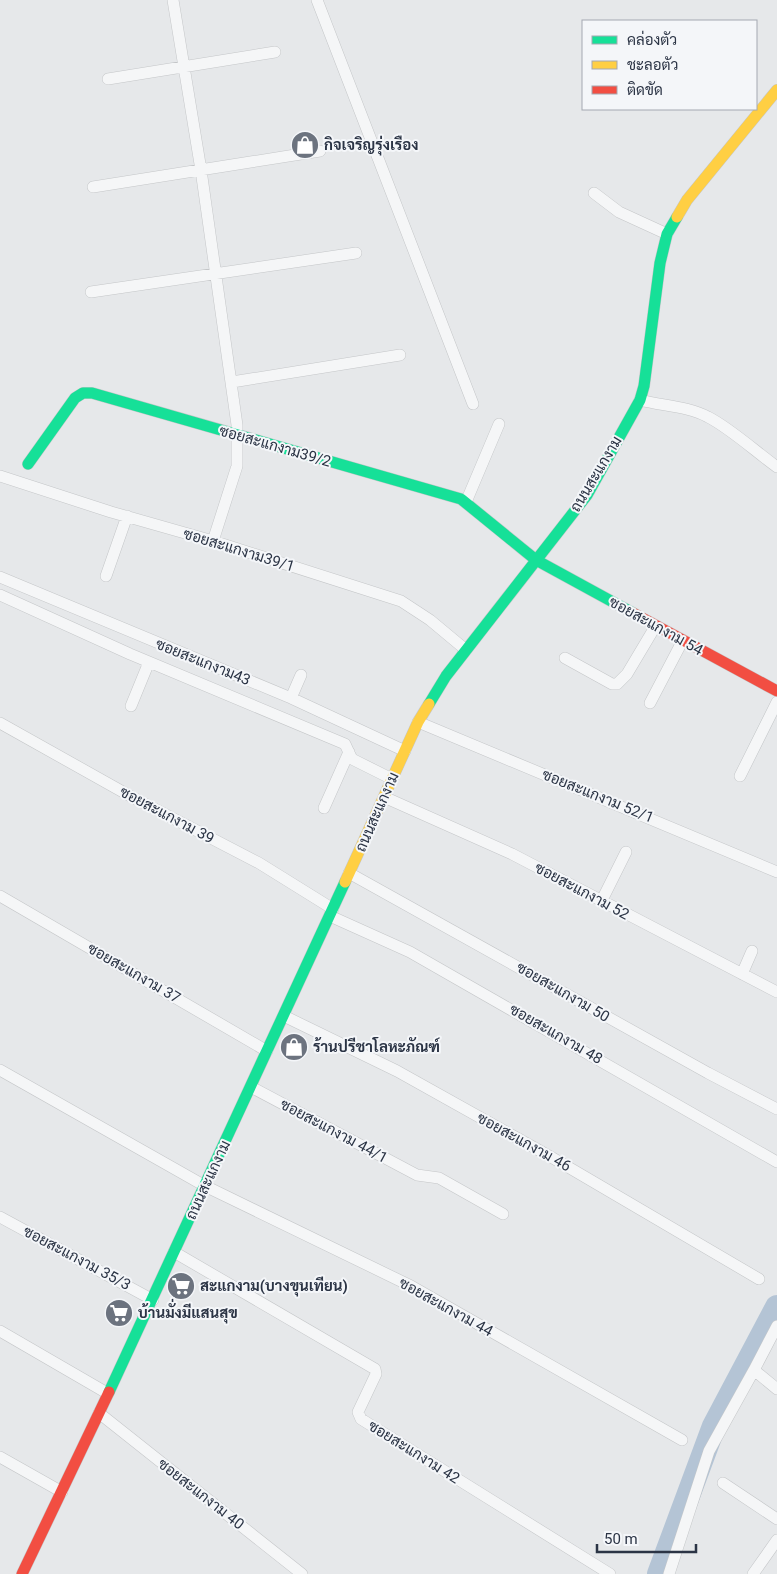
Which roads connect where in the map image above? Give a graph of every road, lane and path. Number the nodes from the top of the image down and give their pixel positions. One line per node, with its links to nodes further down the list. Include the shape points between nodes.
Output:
1 (173, 0): 4 (street)
2 (317, 0): 18 (street)
3 (275, 52): 4 (street)
4 (183, 67): 5 (street); 8 (street)
5 (108, 79)
6 (777, 90): 11 (street, ถนนสะแกงาม, via 687,200)
7 (320, 151): 8 (street)
8 (201, 170): 9 (street); 13 (street)
9 (93, 187)
10 (594, 193): 11 (street, via 619,212)
11 (667, 234): 17 (street, ถนนสะแกงาม)
12 (356, 253): 13 (street)
13 (216, 273): 14 (street); 16 (street)
14 (91, 292)
15 (400, 354): 16 (street)
16 (232, 382): 20 (street)
17 (640, 400): 22 (street, via 707,416); 27 (street, ถนนสะแกงาม, via 587,495)
18 (472, 404)
19 (499, 424): 24 (street)
20 (236, 435): 21 (street, ซอยสะแกงาม39/2, via 83,393 75,398); 24 (street, ซอยสะแกงาม39/2); 26 (street, via 237,466)
21 (28, 464)
22 (777, 467)
23 (0, 476): 25 (street, ซอยสะแกงาม39/1)
24 (466, 502): 27 (street, ซอยสะแกงาม39/2)
25 (127, 516): 26 (street, ซอยสะแกงาม39/1); 28 (street)
26 (214, 541): 33 (street, ซอยสะแกงาม39/1, via 401,601)
27 (536, 560): 31 (street, ซอยสะแกงาม 54); 33 (street, ถนนสะแกงาม)
28 (106, 576)
29 (0, 577): 38 (street, ซอยสะแกงาม43)
30 (0, 595): 35 (street)
31 (655, 627): 32 (street, ซอยสะแกงาม 54); 34 (street, via 618,684 612,684)
32 (683, 640): 37 (street, ซอยสะแกงาม 54); 40 (street)
33 (466, 650): 42 (street, ถนนสะแกงาม)
34 (566, 658)
35 (149, 662): 41 (street); 45 (street, via 345,744)
36 (301, 675): 38 (street)
37 (777, 691)
38 (291, 698): 44 (street, ซอยสะแกงาม43)
39 (777, 702): 46 (street)
40 (650, 703)
41 (131, 706)
42 (418, 722): 44 (street, ถนนสะแกงาม); 51 (street, ซอยสะแกงาม 52/1)
43 (0, 723): 55 (street, ซอยสะแกงาม 39, via 259,863)
44 (405, 751): 47 (street, ถนนสะแกงาม)
45 (349, 752): 47 (street, via 352,759); 49 (street)
46 (740, 776)
47 (392, 780): 48 (street, ถนนสะแกงาม)
48 (384, 797): 52 (street, ถนนสะแกงาม); 54 (street, ซอยสะแกงาม 52, via 512,854)
49 (324, 808)
50 (626, 852): 54 (street)
51 (777, 872)
52 (349, 873): 55 (street, ถนนสะแกงาม); 63 (street, ซอยสะแกงาม 50)
53 (0, 896): 60 (street, ซอยสะแกงาม 37)
54 (601, 902): 57 (street, ซอยสะแกงาม 52)
55 (331, 913): 59 (street, ถนนสะแกงาม); 64 (street, ซอยสะแกงาม 48, via 410,952)
56 (752, 950): 57 (street)
57 (742, 974): 58 (street, ซอยสะแกงาม 52)
58 (777, 992)
59 (284, 1016): 60 (street, ถนนสะแกงาม); 69 (street, ซอยสะแกงาม 46, via 397,1071)
60 (267, 1051): 62 (street, ถนนสะแกงาม)
61 (0, 1070): 65 (street, ซอยสะแกงาม 44)
62 (251, 1087): 65 (street, ถนนสะแกงาม); 66 (street, ซอยสะแกงาม 44/1, via 417,1175 439,1178)
63 (777, 1109)
64 (777, 1162)
65 (205, 1186): 68 (street, ถนนสะแกงาม); 77 (street, ซอยสะแกงาม 44, via 411,1286)
66 (503, 1214)
67 (0, 1217): 70 (street, ซอยสะแกงาม 35/3)
68 (174, 1252): 70 (street, ถนนสะแกงาม); 86 (street, ซอยสะแกงาม 42, via 374,1369 376,1374 358,1412 361,1419)
69 (759, 1279)
70 (153, 1300): 75 (street, ถนนสะแกงาม)
71 (777, 1326): 73 (street)
72 (0, 1331): 75 (street)
73 (754, 1370): 74 (street); 83 (street, via 710,1451)
74 (777, 1389)
75 (107, 1392): 76 (street, ถนนสะแกงาม)
76 (99, 1413): 80 (street, ถนนสะแกงาม); 85 (street, ซอยสะแกงาม 40)
77 (682, 1440)
78 (0, 1457): 80 (street)
79 (723, 1483): 81 (street)
80 (62, 1492): 84 (street, ถนนสะแกงาม)
81 (777, 1519)
82 (777, 1540): 87 (street)
83 (671, 1573)
84 (22, 1574)
85 (302, 1574)
86 (610, 1574)
87 (754, 1574)

